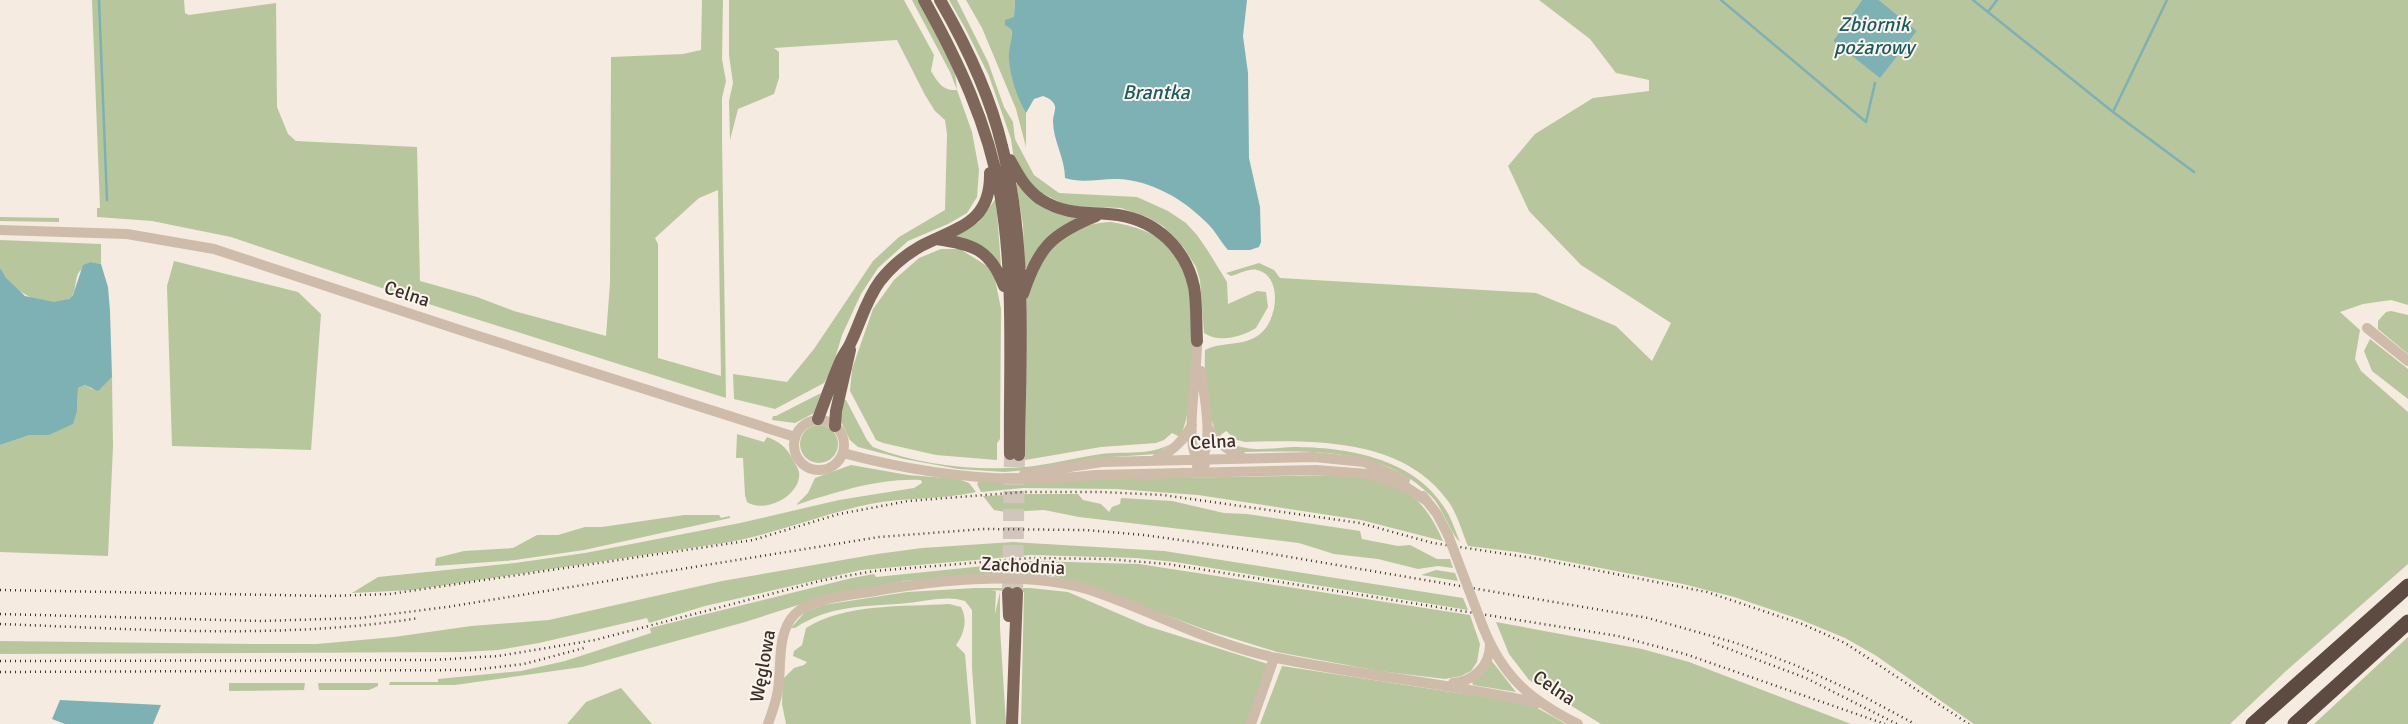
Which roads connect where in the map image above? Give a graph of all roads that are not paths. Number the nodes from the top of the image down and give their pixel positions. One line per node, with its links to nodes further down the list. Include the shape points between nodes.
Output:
1 (924, 0): 4 (main road, via 970,91)
2 (940, 0): 3 (main road, via 973,63)
3 (1002, 144): 5 (main road, via 1023,182 1040,198 1056,207); 8 (main road, via 1015,211)
4 (989, 145): 7 (main road, via 991,188 983,209 962,227); 8 (main road, via 1000,193)
5 (1098, 215): 8 (main road, via 1069,227 1053,239 1032,268); 11 (main road, via 1137,220 1153,227 1174,246 1185,261 1194,288)
6 (0, 230): 17 (street, Celna, via 127,234 231,253)
7 (936, 239): 8 (main road, via 971,245 991,260); 10 (main road, via 908,254 884,276 863,309)
8 (1015, 301): 19 (main road)
9 (2367, 328): 12 (street)
10 (851, 342): 13 (main road, via 840,360); 15 (main road, via 836,411)
11 (1197, 345): 14 (street); 16 (street)
12 (2408, 361)
13 (818, 419): 15 (street); 17 (street, via 805,423)
14 (1192, 425): 21 (street, via 1168,454); 22 (street, via 1196,456)
15 (836, 426): 18 (street, via 844,441)
16 (1208, 428): 20 (street, via 1229,451); 22 (street)
17 (795, 437): 18 (street, via 793,446 797,458 812,470 830,468)
18 (843, 453): 25 (street, Celna, via 908,469)
19 (1014, 454)
20 (1247, 458): 22 (street, Celna); 26 (street, Celna, via 1314,456 1364,462 1405,480)
21 (1153, 460): 22 (street, Celna); 25 (street, Celna, via 1102,462)
22 (1201, 461): 23 (street, via 1214,469); 24 (street)
23 (1229, 472): 24 (street, Celna); 26 (street, Celna, via 1316,470 1368,474 1406,487)
24 (1178, 474): 25 (street, Celna, via 1096,475 1065,479)
25 (989, 478)
26 (1427, 501): 31 (street, Celna, bridge, via 1448,535)
27 (2408, 586): 39 (highway)
28 (1012, 593): 35 (main road)
29 (793, 615): 32 (street, Zachodnia, via 809,605 827,600 916,584 964,580 1049,582 1090,591 1222,642); 36 (street, Węglowa, via 780,650 778,690)
30 (2408, 622): 40 (highway)
31 (1490, 643): 33 (street, via 1490,655 1474,676 1463,682); 34 (street, Celna, via 1504,668)
32 (1274, 658): 33 (street, Zachodnia); 37 (street)
33 (1434, 684): 34 (street)
34 (1538, 703): 38 (street, Celna)
35 (1012, 720)
36 (768, 724)
37 (1251, 724)
38 (1578, 724)
39 (2253, 724)
40 (2294, 724)

